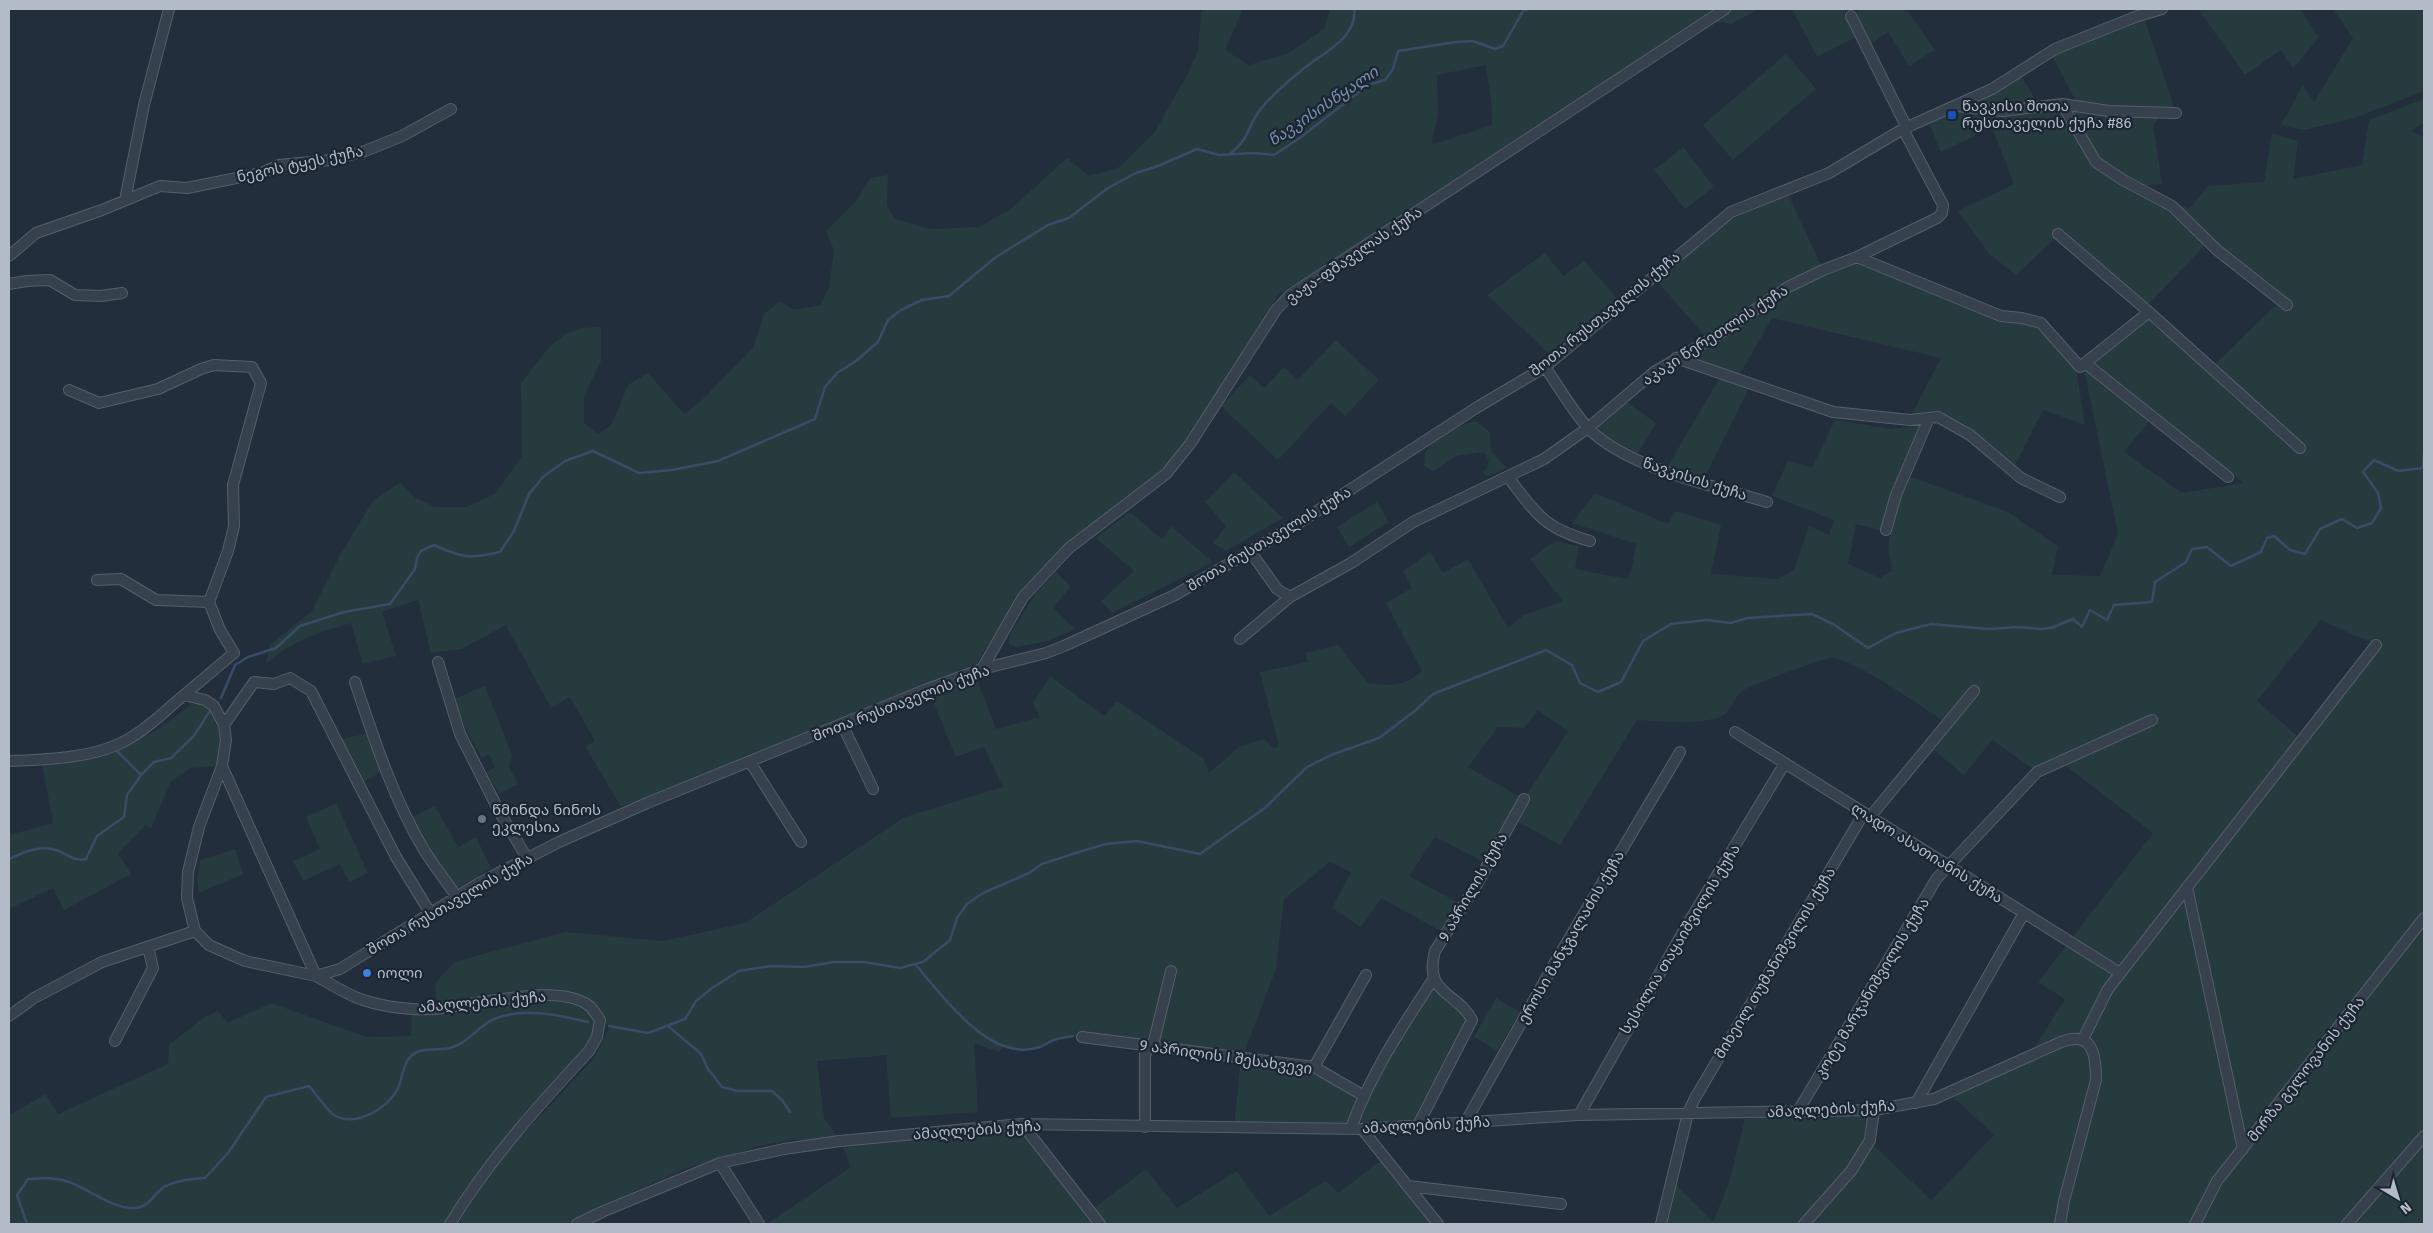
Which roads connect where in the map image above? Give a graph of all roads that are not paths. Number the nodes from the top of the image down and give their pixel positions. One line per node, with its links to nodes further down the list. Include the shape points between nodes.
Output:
1 (169, 9): 10 (street, via 144,105)
2 (1725, 9): 38 (street, ვაჟა-ფშაველას ქუჩა, via 1290,295 1276,310 1190,444 1166,474 1069,548 1023,597)
3 (2162, 9): 6 (street, შოთა რუსთაველის ქუჩა, via 2055,49 1992,89)
4 (1851, 16): 9 (street, აკაკი წერეთლის ქუჩა)
5 (2062, 104): 6 (street, via 2003,111); 8 (street, via 2109,112); 16 (street, via 2096,162 2172,206 2218,250)
6 (1956, 106): 9 (street, შოთა რუსთაველის ქუჩა)
7 (451, 109): 10 (street, ნეგოს ტყეს ქუჩა, via 402,136 365,151 331,160 280,165 262,173 187,188 160,186)
8 (2176, 113)
9 (1905, 128): 13 (street, აკაკი წერეთლის ქუჩა, via 1943,206 1942,213); 20 (street, შოთა რუსთაველის ქუჩა, via 1829,173 1731,212)
10 (125, 200): 12 (street, ნეგოს ტყეს ქუჩა, via 36,233)
11 (2058, 234): 17 (street)
12 (9, 256)
13 (1857, 257): 18 (street, აკაკი წერეთლის ქუჩა, via 1788,287 1718,335); 19 (street, via 2001,316 2041,323 2080,367)
14 (9, 284): 15 (street, via 50,280 75,295)
15 (122, 293)
16 (2288, 305)
17 (2149, 312): 19 (street); 24 (street)
18 (1676, 358): 22 (street, via 1833,412 1910,420); 23 (street, აკაკი წერეთლის ქუჩა, via 1654,372)
19 (2085, 363): 26 (street)
20 (1545, 367): 23 (street, წავკისის ქუჩა); 31 (street, შოთა რუსთაველის ქუჩა)
21 (69, 390): 34 (street, via 99,403 158,389 214,365 252,367 261,383 233,485 234,526)
22 (1929, 418): 27 (street, via 1938,417 1970,435 2021,478); 29 (street, via 1896,495)
23 (1588, 428): 25 (street, აკაკი წერეთლის ქუჩა, via 1544,459); 28 (street, წავკისის ქუჩა, via 1639,462)
24 (2300, 448)
25 (1508, 476): 30 (street, via 1548,524 1564,534); 33 (street, აკაკი წერეთლის ქუჩა, via 1413,522 1352,563)
26 (2228, 477)
27 (2060, 498)
28 (1767, 502)
29 (1886, 530)
30 (1590, 541)
31 (1250, 552): 33 (street, via 1277,589); 38 (street, შოთა რუსთაველის ქუჩა, via 1175,595 1064,646)
32 (97, 580): 34 (street, via 121,579 156,600)
33 (1290, 597): 35 (street, აკაკი წერეთლის ქუჩა)
34 (209, 602): 41 (street, via 234,653)
35 (1240, 639)
36 (2376, 644): 57 (street)
37 (438, 662): 55 (street, via 460,734)
38 (982, 669): 43 (street, შოთა რუსთაველის ქუჩა)
39 (355, 682): 58 (street, via 406,817)
40 (1974, 690): 53 (street, მიხეილ თუმანიშვილის ქუჩა)
41 (184, 695): 44 (street, via 206,700 214,706); 47 (street, via 122,742 89,752 42,760)
42 (2152, 720): 56 (street, კოტე მარჯანიშვილის ქუჩა, via 2037,772)
43 (842, 724): 48 (street, შოთა რუსთაველის ქუჩა); 51 (street)
44 (224, 725): 50 (street, via 226,740); 60 (street, via 254,682 274,684 290,678 311,691 396,857)
45 (1734, 732): 49 (street, ლადო ასათიანის ქუჩა)
46 (1680, 752): 81 (street, ეროსი მანჯგალაძის ქუჩა)
47 (9, 761)
48 (750, 762): 54 (street); 55 (street, შოთა რუსთაველის ქუჩა, via 647,803)
49 (1785, 764): 53 (street, ლადო ასათიანის ქუჩა); 80 (street, სესილია თაყაიშვილის ქუჩა, via 1681,936)
50 (222, 766): 62 (street, via 199,827 190,864 186,898); 67 (street)
51 (873, 789)
52 (1524, 799): 68 (street, 9 აპრილის ქუჩა, via 1435,952 1432,963)
53 (1867, 815): 56 (street, ლადო ასათიანის ქუჩა); 79 (street, მიხეილ თუმანიშვილის ქუჩა)
54 (801, 842)
55 (527, 858): 58 (street, შოთა რუსთაველის ქუჩა)
56 (1949, 866): 59 (street, ლადო ასათიანის ქუჩა); 78 (street, კოტე მარჯანიშვილის ქუჩა, via 1937,878)
57 (2187, 887): 65 (street); 88 (street)
58 (458, 897): 60 (street, შოთა რუსთაველის ქუჩა)
59 (2024, 913): 65 (street, ლადო ასათიანის ქუჩა); 76 (street)
60 (431, 914): 67 (street, შოთა რუსთაველის ქუჩა, via 340,969)
61 (2424, 918): 88 (street, მირზა გელოვანის ქუჩა)
62 (195, 931): 63 (street); 67 (street, შოთა რუსთაველის ქუჩა, via 209,944 245,961)
63 (148, 947): 69 (street, via 102,962 34,998); 72 (street, via 153,968)
64 (1171, 971): 73 (street, via 1154,1041)
65 (2120, 974): 71 (street)
66 (1366, 975): 74 (street)
67 (316, 976): 92 (street, ამაღლების ქუჩა, via 364,1000 412,1009 437,1010 511,998 560,995 590,1005 600,1020 597,1037 589,1051 502,1148)
68 (1434, 978): 75 (street, 9 აპრილის ქუჩა); 83 (street, via 1439,989 1472,1020)
69 (9, 1016)
70 (1082, 1037): 73 (street, 9 აპრილის I შესახვევი)
71 (2082, 1039): 76 (street, ამაღლების ქუჩა, via 2070,1039 1934,1100); 99 (street, via 2093,1051 2096,1080)
72 (115, 1041)
73 (1150, 1046): 74 (street, 9 აპრილის I შესახვევი); 84 (street, via 1145,1054)
74 (1314, 1067): 75 (street, 9 აპრილის I შესახვევი)
75 (1364, 1096): 85 (street, 9 აპრილის ქუჩა)
76 (1916, 1103): 77 (street, ამაღლების ქუჩა)
77 (1874, 1110): 78 (street, ამაღლების ქუჩა); 98 (street, via 1870,1140 1852,1171)
78 (1798, 1111): 79 (street, ამაღლების ქუჩა)
79 (1688, 1113): 80 (street, ამაღლების ქუჩა); 97 (street, მიხეილ თუმანიშვილის ქუჩა)
80 (1579, 1116): 81 (street, ამაღლების ქუჩა)
81 (1465, 1123): 83 (street, ამაღლების ქუჩა)
82 (1022, 1124): 84 (street, ამაღლების ქუჩა); 89 (street, ამაღლების ქუჩა, via 840,1141); 95 (street)
83 (1418, 1125): 86 (street, ამაღლების ქუჩა)
84 (1145, 1127): 85 (street, ამაღლების ქუჩა)
85 (1351, 1128): 86 (street, ამაღლების ქუჩა)
86 (1362, 1129): 90 (street)
87 (2424, 1136): 101 (street)
88 (2242, 1149): 100 (street, მირზა გელოვანის ქუჩა, via 2217,1181)
89 (720, 1163): 93 (street, ამაღლების ქუჩა); 94 (street)
90 (1408, 1186): 91 (street); 96 (street)
91 (1561, 1204)
92 (450, 1224)
93 (577, 1224)
94 (759, 1224)
95 (1100, 1224)
96 (1438, 1224)
97 (1661, 1224)
98 (1804, 1224)
99 (2060, 1224)
100 (2195, 1224)
101 (2348, 1224)

